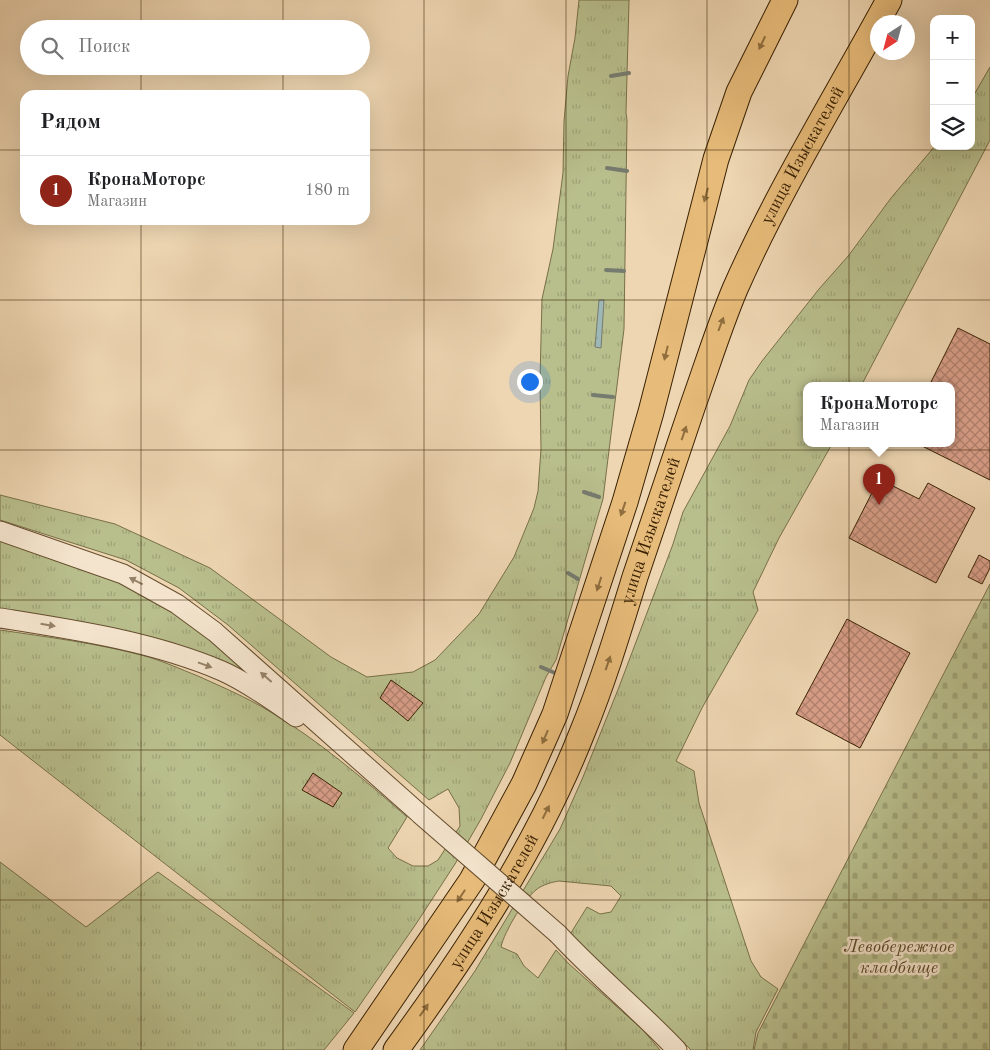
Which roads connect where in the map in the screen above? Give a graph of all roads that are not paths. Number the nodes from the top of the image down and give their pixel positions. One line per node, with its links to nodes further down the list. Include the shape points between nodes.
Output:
1 (785, 0): 6 (highway, улица Изыскателей, one-way to 6, via 739,92 719,150 628,493 555,714 524,784 472,880)
2 (889, 0): 7 (highway, улица Изыскателей, one-way to 2, via 498,901 559,785 608,664 692,408 735,289 785,186)
3 (0, 531): 5 (street, one-way to 3, via 214,632 177,604 123,574)
4 (0, 618): 5 (street, one-way to 5, via 104,634 172,652 223,671 327,738)
5 (420, 814): 8 (street, bridge, via 558,934)
6 (356, 1050)
7 (396, 1050)
8 (677, 1050)

